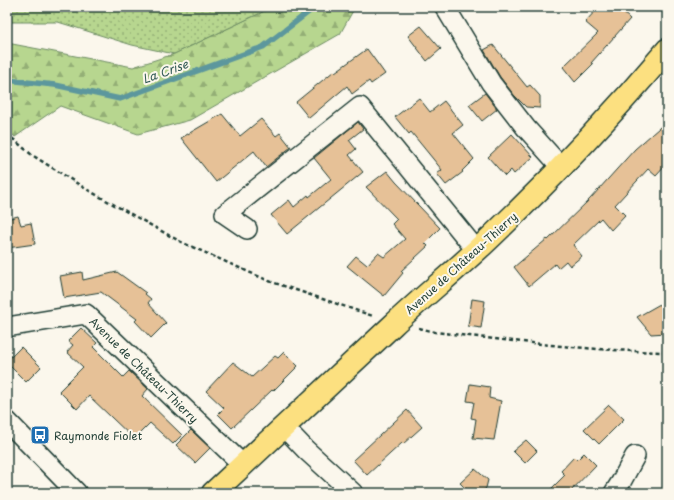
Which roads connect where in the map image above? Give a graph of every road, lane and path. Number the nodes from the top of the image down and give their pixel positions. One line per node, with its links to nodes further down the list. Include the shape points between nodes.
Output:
1 (445, 7): 4 (street, via 491,83)
2 (667, 50): 4 (main road, Avenue de Château-Thierry)
3 (7, 134): 7 (path, via 32,155 86,190 181,242 269,281)
4 (562, 168): 6 (main road, Avenue de Château-Thierry)
5 (247, 229): 6 (street, via 225,214 360,107)
6 (477, 251): 7 (main road, Avenue de Château-Thierry)
7 (394, 324): 9 (path, via 436,332 576,348); 11 (main road, Avenue de Château-Thierry)
8 (7, 327): 13 (street, Avenue de Château-Thierry, via 86,314)
9 (667, 352)
10 (7, 421): 14 (street)
11 (284, 427): 13 (main road, Avenue de Château-Thierry); 16 (street)
12 (635, 456): 17 (street)
13 (243, 465): 15 (main road, Avenue de Château-Thierry)
14 (77, 493)
15 (213, 493)
16 (353, 493)
17 (614, 493)

